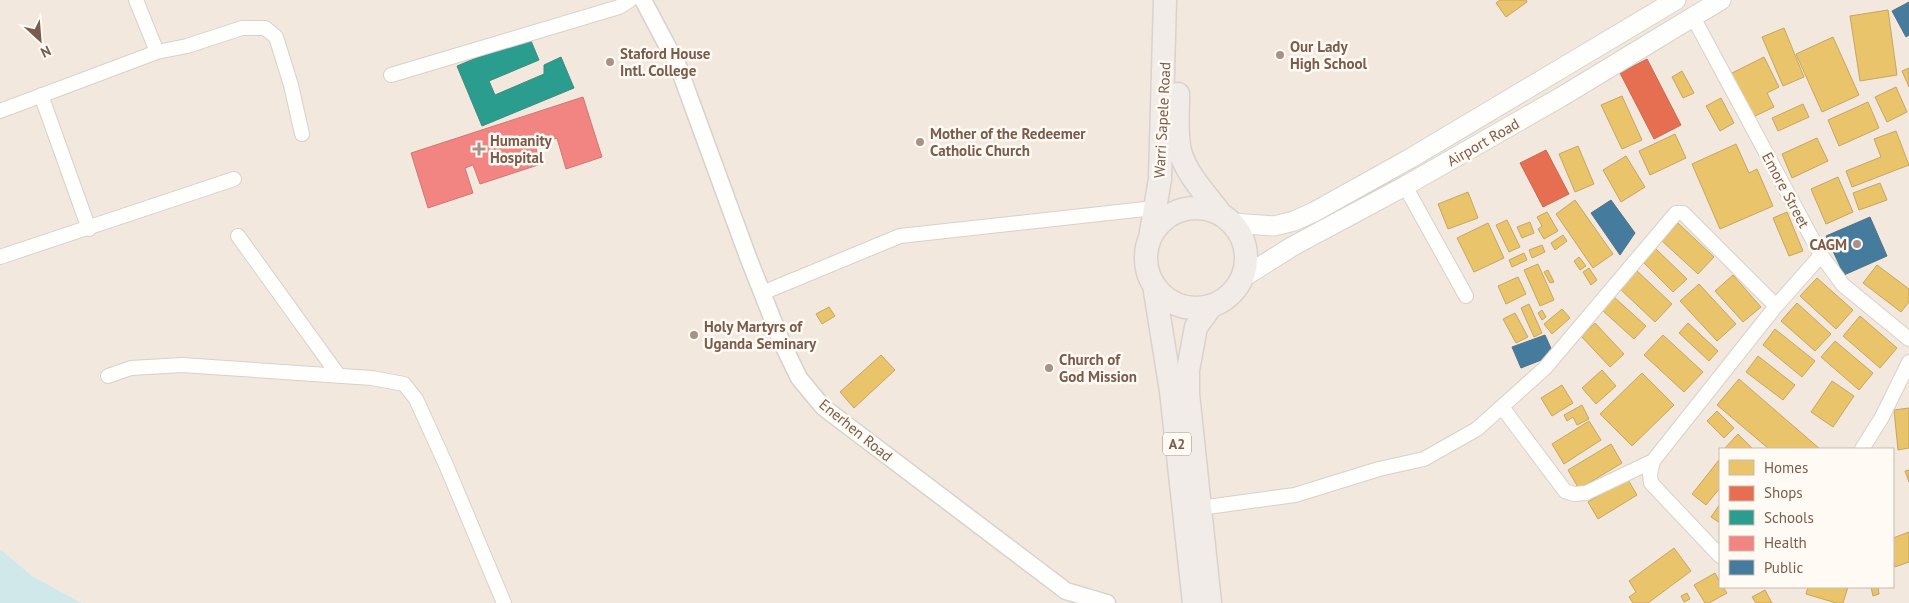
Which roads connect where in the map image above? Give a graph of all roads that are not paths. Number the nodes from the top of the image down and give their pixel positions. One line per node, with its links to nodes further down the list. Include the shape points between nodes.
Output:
1 (136, 0): 9 (street)
2 (630, 0): 10 (street, via 619,7)
3 (644, 0): 27 (street, Enerhen Road, via 678,66)
4 (1165, 0): 18 (highway, Warri Sapele Road / A2, via 1160,179)
5 (1179, 0): 19 (highway, A2, via 1178,137 1181,152 1185,165)
6 (1676, 0): 13 (main road, Airport Road)
7 (1721, 0): 8 (main road, Airport Road)
8 (1694, 17): 15 (main road, Airport Road); 23 (street, Emore Street)
9 (157, 52): 11 (street); 14 (street, via 242,28 265,28 276,37)
10 (391, 76)
11 (41, 95): 12 (street); 20 (street)
12 (0, 110)
13 (1468, 124): 15 (main road); 19 (main road, Airport Road, via 1294,221 1274,226)
14 (302, 134)
15 (1479, 144): 17 (main road, Airport Road)
16 (234, 179): 20 (street)
17 (1405, 186): 25 (main road, Airport Road, via 1293,246); 28 (street)
18 (1154, 208): 22 (highway, Warri Sapele Road / A2); 27 (street, via 900,236)
19 (1226, 218): 22 (highway, via 1204,208 1187,208 1159,224); 25 (highway, A2, via 1241,235 1246,249)
20 (89, 229): 24 (street)
21 (238, 236): 34 (street)
22 (1150, 238): 26 (highway, A2, via 1146,254)
23 (1821, 254): 30 (street); 31 (street, Emore Street, via 1843,284)
24 (0, 257)
25 (1242, 278): 29 (highway, A2, via 1225,299)
26 (1154, 286): 29 (highway, A2, via 1180,305 1196,308); 42 (highway, A2, via 1171,391)
27 (762, 293): 41 (street, Enerhen Road, via 799,378 823,407 1066,591)
28 (1466, 296)
29 (1212, 305): 38 (highway, A2, via 1196,328 1188,370)
30 (1776, 306): 35 (street, via 1683,213 1676,214 1546,368); 37 (street)
31 (1909, 339)
32 (1909, 362): 36 (street)
33 (108, 376): 34 (street, via 131,368 182,365)
34 (338, 376): 40 (street, via 404,384 416,399)
35 (1502, 407): 37 (street, via 1565,491 1586,493); 38 (street, via 1477,429 1424,459 1379,469 1296,495)
36 (1863, 448)
37 (1653, 461): 39 (street, via 1651,483)
38 (1200, 508): 43 (highway, A2)
39 (1719, 555)
40 (504, 603)
41 (1107, 603)
42 (1194, 603)
43 (1210, 603)

